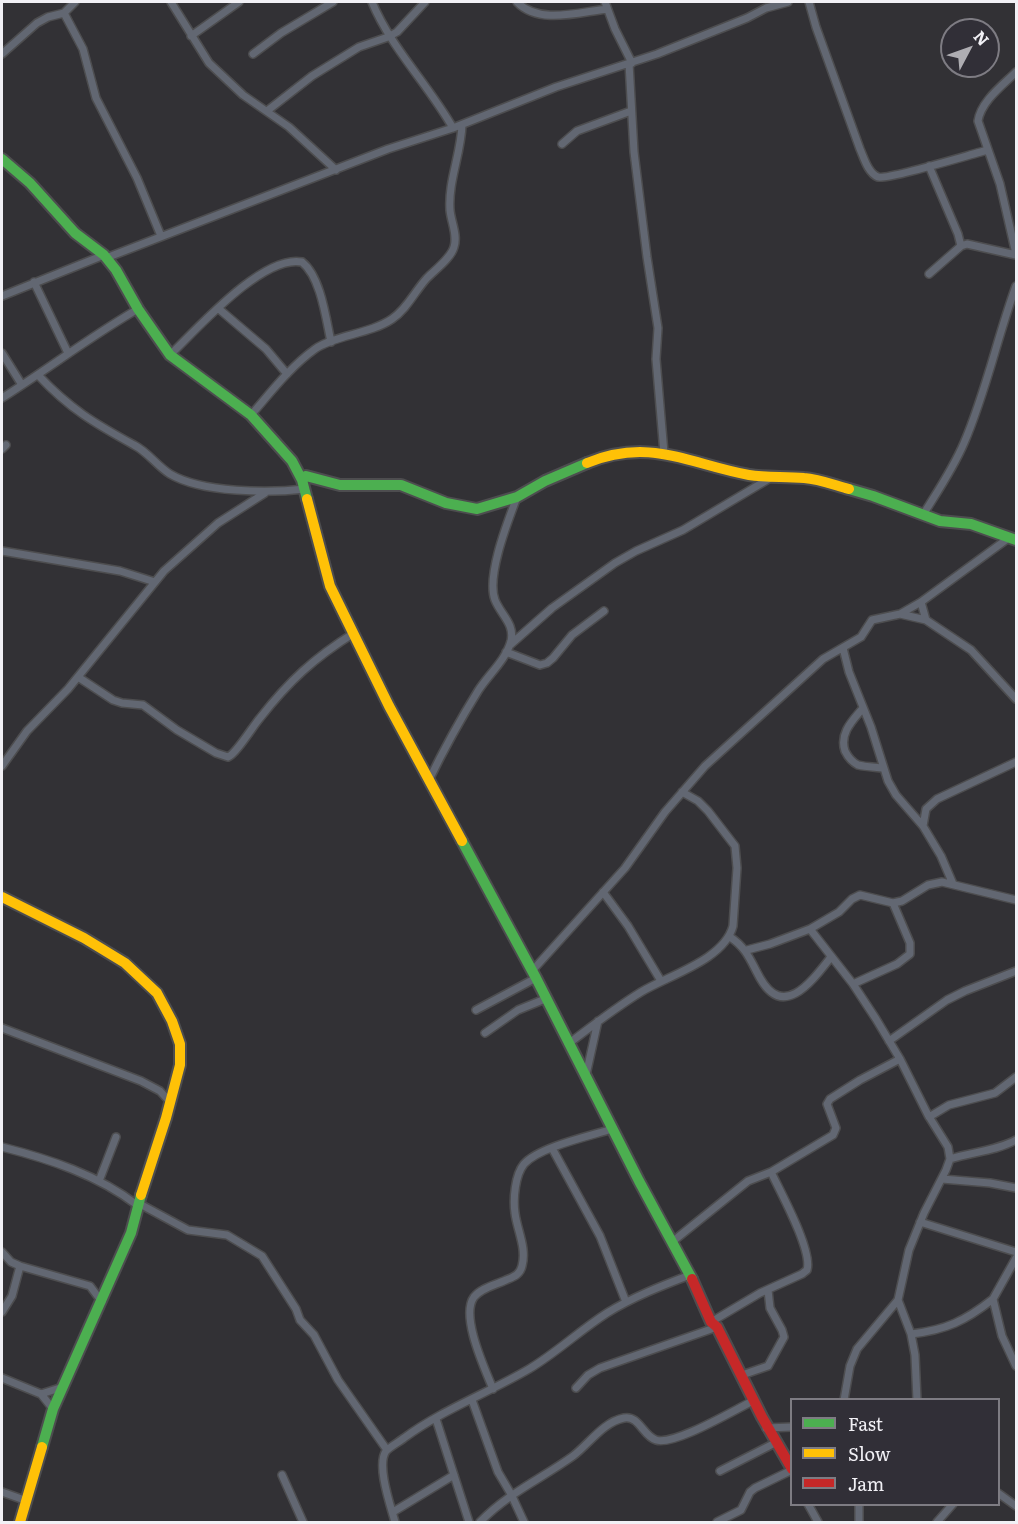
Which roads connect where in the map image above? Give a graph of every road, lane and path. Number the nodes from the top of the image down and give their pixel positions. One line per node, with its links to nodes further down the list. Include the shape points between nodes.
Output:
1 (75, 2): 11 (street)
2 (171, 2): 12 (street)
3 (239, 2): 12 (street)
4 (333, 2): 15 (street)
5 (372, 2): 13 (street)
6 (425, 2): 13 (street)
7 (517, 2): 10 (street, via 541,15)
8 (788, 2): 16 (street)
9 (809, 2): 25 (street, via 872,173 881,178)
10 (606, 5): 16 (street)
11 (64, 13): 14 (street, via 38,23); 27 (street, via 82,49 96,98 137,178)
12 (191, 36): 18 (street, via 229,83)
13 (388, 37): 18 (street, via 359,47 312,76); 21 (street)
14 (2, 54)
15 (253, 54)
16 (631, 63): 19 (street); 20 (street, via 556,87)
17 (1017, 72): 23 (street, via 979,112 978,121)
18 (267, 111): 26 (street)
19 (631, 111): 22 (street, via 577,131); 46 (street, via 658,328)
20 (462, 125): 21 (street); 37 (street, via 449,194 455,240 451,253 391,320)
21 (453, 128): 26 (street)
22 (562, 144)
23 (988, 150): 25 (street); 29 (street)
24 (2, 159): 30 (street, via 30,183 75,233)
25 (929, 165): 28 (street)
26 (336, 170): 27 (street)
27 (161, 236): 30 (street)
28 (961, 246): 29 (street, via 967,243); 31 (street)
29 (1017, 254)
30 (105, 256): 32 (street); 35 (street)
31 (929, 274)
32 (34, 282): 34 (street); 39 (street)
33 (1017, 286): 51 (street, via 964,445)
34 (2, 296)
35 (138, 309): 39 (street); 40 (street)
36 (219, 309): 37 (street, via 262,272 280,263 302,261 317,285); 40 (street); 41 (street, via 266,348)
37 (331, 342): 41 (street)
38 (2, 353): 43 (street)
39 (68, 353): 42 (street)
40 (170, 355): 45 (street)
41 (287, 374): 45 (street)
42 (38, 375): 43 (street); 49 (street, via 74,409 139,448 169,473 201,484)
43 (22, 385): 44 (street)
44 (2, 399)
45 (251, 415): 48 (street, via 292,461)
46 (664, 453): 47 (street, via 731,471); 50 (street, via 648,451 600,458 545,481)
47 (773, 477): 51 (street, via 807,478); 60 (street, via 683,530 615,563 552,608)
48 (304, 484): 49 (street); 50 (street, via 306,476 340,485 401,485 446,503 477,509); 59 (street, via 330,586)
49 (265, 493): 54 (street, via 211,529)
50 (517, 498): 60 (street, via 505,529 493,585 495,600 512,633)
51 (923, 515): 52 (street, via 971,524)
52 (1013, 539): 55 (street)
53 (2, 551): 54 (street)
54 (155, 582): 63 (street)
55 (921, 602): 57 (street); 58 (street)
56 (604, 611): 62 (street, via 572,635 547,663 540,665)
57 (900, 614): 58 (street); 61 (street, via 874,618 861,637)
58 (926, 620): 64 (street, via 971,650)
59 (354, 633): 63 (street, via 308,665 228,757 177,730 143,705 113,700); 69 (street)
60 (510, 645): 62 (street)
61 (843, 648): 65 (street); 70 (street, via 823,659 767,708)
62 (506, 652): 69 (street, via 479,689)
63 (78, 677): 66 (street)
64 (1017, 699)
65 (863, 708): 68 (street); 68 (street, via 843,736 844,746 853,762)
66 (3, 762)
67 (1017, 762): 71 (street, via 937,798 926,809)
68 (883, 768): 71 (street, via 896,795)
69 (429, 780): 82 (street)
70 (682, 792): 73 (street); 78 (street, via 708,811 737,853)
71 (923, 826): 72 (street)
72 (953, 884): 75 (street); 76 (street, via 928,885)
73 (603, 892): 82 (street); 83 (street)
74 (2, 897): 95 (street, via 122,961 158,995 175,1027 181,1052)
75 (1017, 900)
76 (893, 903): 77 (street, via 860,895); 84 (street, via 910,943 910,954)
77 (810, 929): 79 (street); 80 (street)
78 (730, 937): 79 (street); 83 (street, via 700,961)
79 (747, 950): 80 (street, via 768,989 780,998 801,991)
80 (831, 957): 84 (street)
81 (1017, 970): 90 (street, via 947,1000)
82 (534, 974): 85 (street); 86 (street)
83 (661, 981): 87 (street)
84 (853, 984): 90 (street)
85 (545, 999): 89 (street, via 518,1010); 91 (street)
86 (476, 1010)
87 (598, 1021): 91 (street); 93 (street)
88 (2, 1028): 95 (street, via 141,1081 160,1091)
89 (485, 1033)
90 (889, 1041): 92 (street)
91 (568, 1044): 93 (street)
92 (900, 1059): 96 (street); 103 (street, via 830,1099 827,1104 836,1132)
93 (585, 1077): 97 (street)
94 (1017, 1077): 96 (street, via 995,1093 949,1105)
95 (170, 1102): 107 (street)
96 (929, 1116): 102 (street, via 948,1147)
97 (612, 1129): 101 (street); 109 (street)
98 (116, 1137): 105 (street)
99 (1017, 1140): 102 (street)
100 (2, 1147): 105 (street)
101 (552, 1148): 119 (street, via 600,1236); 129 (street, via 522,1166 516,1185 515,1212 523,1257 520,1272 480,1291 471,1304 471,1325)
102 (950, 1159): 104 (street)
103 (771, 1172): 109 (street, via 733,1191); 115 (street, via 798,1230 809,1266 804,1273)
104 (942, 1179): 106 (street); 108 (street)
105 (99, 1181): 107 (street)
106 (1017, 1188)
107 (138, 1204): 118 (street, via 131,1233); 140 (street, via 188,1230 227,1235 262,1256 300,1320 314,1335 338,1380)
108 (920, 1222): 111 (street); 117 (street)
109 (672, 1242): 114 (street)
110 (2, 1252): 113 (street)
111 (1017, 1252)
112 (1017, 1258): 116 (street)
113 (20, 1266): 118 (street, via 90,1287); 120 (street, via 12,1296)
114 (690, 1275): 119 (street); 121 (street)
115 (768, 1290): 121 (street); 125 (street, via 770,1308 784,1337 768,1366)
116 (993, 1299): 122 (street, via 954,1325); 123 (street, via 1002,1336)
117 (898, 1300): 122 (street); 131 (street, via 857,1349)
118 (102, 1302): 127 (street)
119 (626, 1302): 129 (street, via 547,1358)
120 (2, 1312)
121 (714, 1324): 125 (street); 128 (street, via 600,1368)
122 (911, 1334): 132 (street)
123 (1014, 1352): 124 (street)
124 (1017, 1366)
125 (742, 1375): 134 (street)
126 (2, 1378): 130 (street)
127 (63, 1387): 130 (street); 135 (street)
128 (576, 1388)
129 (493, 1389): 133 (street)
130 (41, 1394): 135 (street)
131 (844, 1398)
132 (917, 1398)
133 (472, 1400): 136 (street); 147 (street, via 498,1472)
134 (753, 1401): 138 (street); 147 (street, via 664,1441 650,1437 633,1419 618,1420 542,1477)
135 (53, 1409): 149 (street)
136 (436, 1419): 140 (street); 145 (street)
137 (790, 1427): 138 (street)
138 (766, 1428): 139 (street)
139 (775, 1443): 141 (street); 143 (street)
140 (387, 1450): 154 (street, via 383,1458 384,1480)
141 (790, 1466)
142 (790, 1470): 161 (street, via 755,1488 741,1510)
143 (720, 1471)
144 (282, 1475): 156 (street)
145 (454, 1475): 154 (street); 158 (street)
146 (2, 1492): 149 (street)
147 (511, 1494): 159 (street); 160 (street)
148 (1000, 1494): 153 (street)
149 (27, 1501): 155 (street)
150 (809, 1506): 162 (street)
151 (860, 1506): 163 (street)
152 (951, 1506): 164 (street)
153 (1017, 1506)
154 (393, 1512): 157 (street)
155 (20, 1522)
156 (303, 1522)
157 (395, 1522)
158 (469, 1522)
159 (480, 1522)
160 (524, 1522)
161 (717, 1522)
162 (818, 1522)
163 (859, 1522)
164 (938, 1522)

